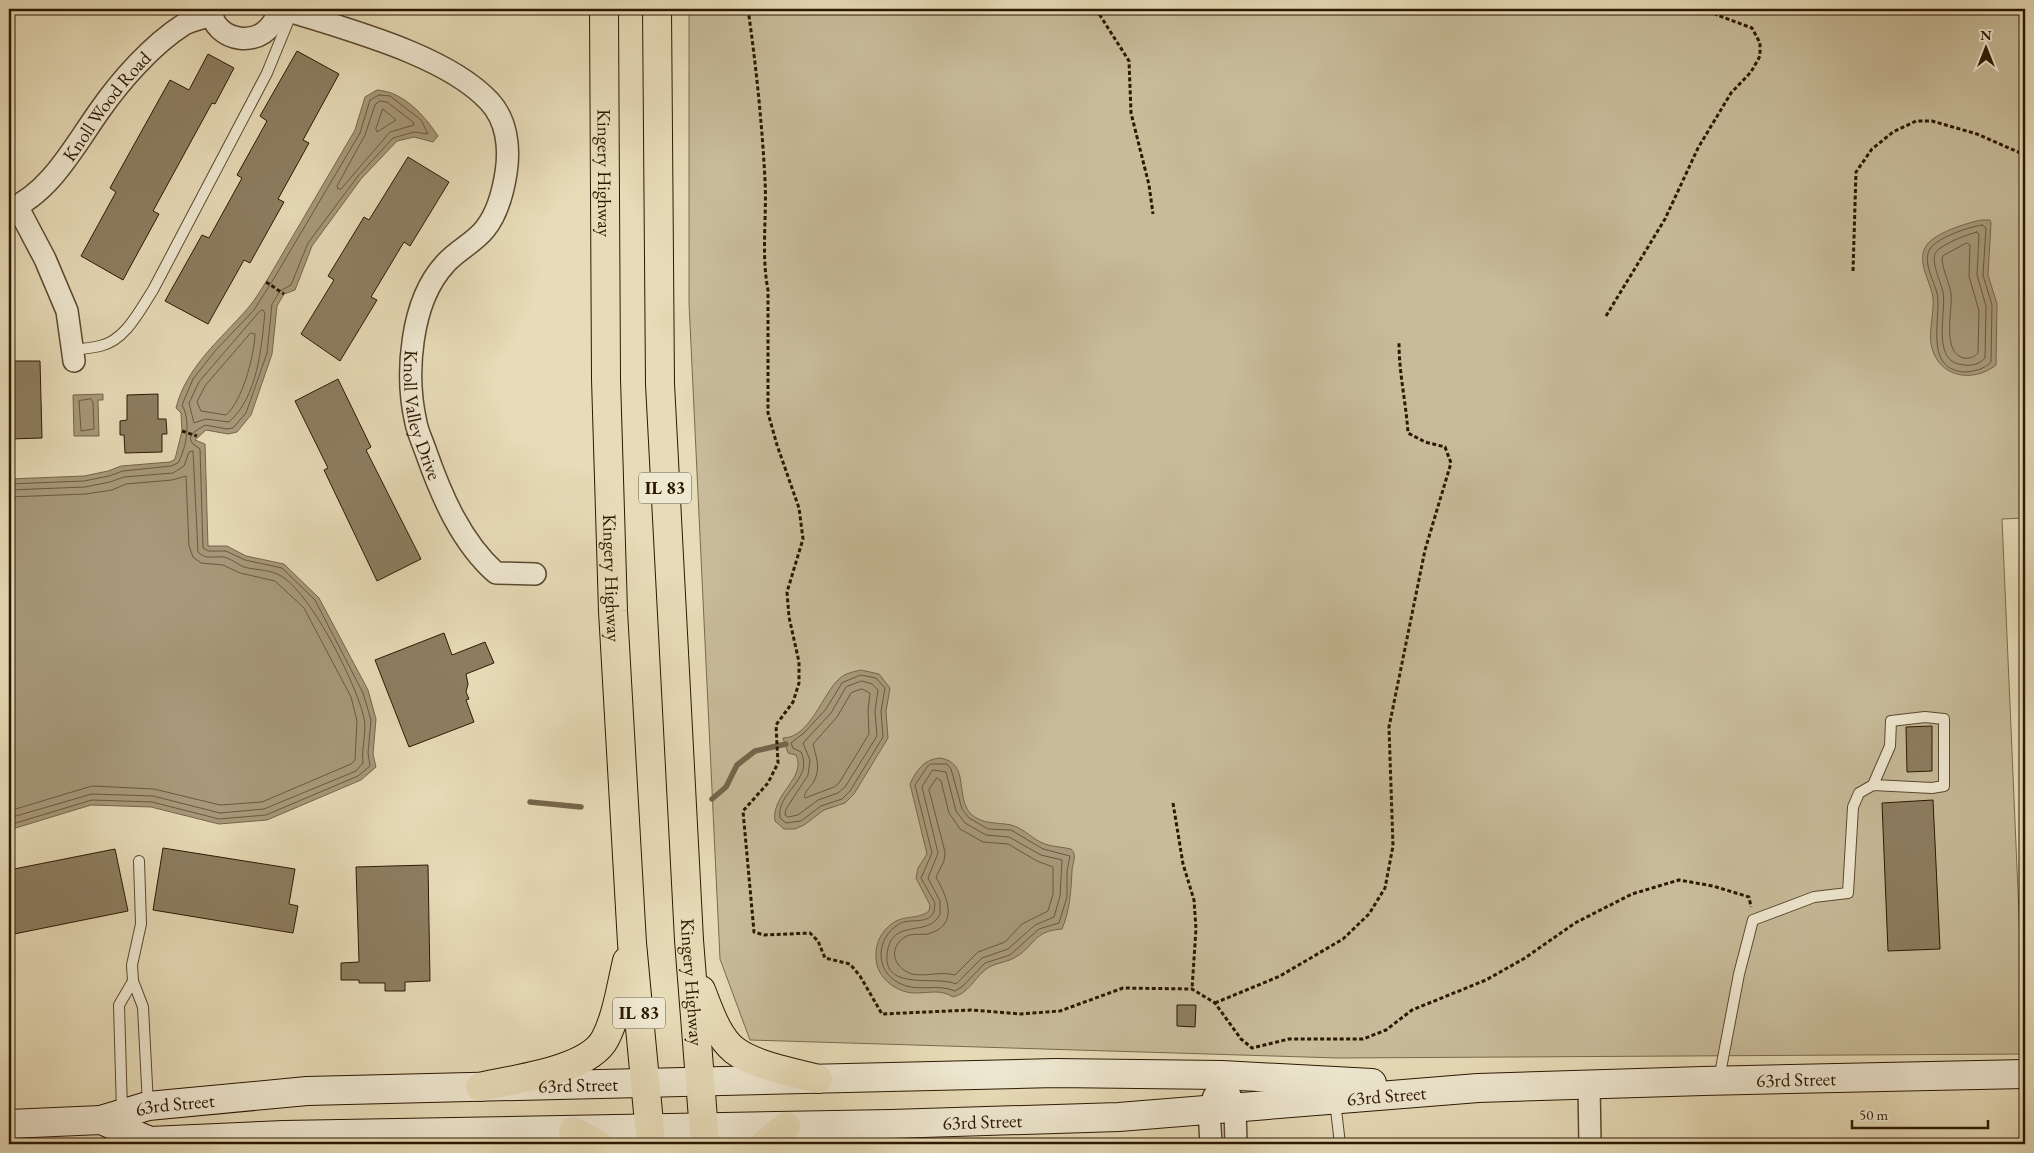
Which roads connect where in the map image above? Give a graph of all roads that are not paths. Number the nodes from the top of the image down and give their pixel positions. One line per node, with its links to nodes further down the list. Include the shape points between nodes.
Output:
1 (604, 9): 10 (highway, Kingery Highway / IL 83, via 606,389 613,611)
2 (657, 9): 11 (highway, Kingery Highway / IL 83, via 660,384)
3 (285, 10): 4 (street, Knoll Wood Road, via 268,31 244,39 231,36 220,28); 6 (lane, via 267,73 138,314 112,341); 7 (street, Knoll Valley Drive, via 414,53 464,79 490,102 507,133 508,164 500,200 485,229 444,264 424,296 413,337 411,378 416,423 454,519 483,561 496,573)
4 (212, 12): 5 (street, Knoll Wood Road, via 184,25 134,66 67,159 48,181)
5 (13, 208): 6 (street, via 45,259 67,311)
6 (74, 356)
7 (536, 574)
8 (1872, 785): 8 (lane, via 1890,746 1891,721 1925,717 1944,719 1944,786); 16 (lane, via 1859,793 1854,807 1848,893 1814,897 1753,920)
9 (139, 862): 12 (lane, via 141,924)
10 (632, 943): 18 (highway, Kingery Highway / IL 83); 20 (highway, via 611,1023 605,1040 594,1052 570,1065)
11 (692, 967): 15 (highway, via 716,1026 734,1050 764,1064); 17 (highway, Kingery Highway / IL 83)
12 (132, 981): 26 (lane, via 143,1007); 26 (lane, via 119,1005)
13 (2025, 1074): 16 (street, 63rd Street)
14 (1222, 1075): 15 (street, 63rd Street, via 1055,1073); 21 (street, 63rd Street); 23 (street)
15 (818, 1079): 17 (street, 63rd Street)
16 (1718, 1080): 19 (street, 63rd Street)
17 (701, 1082): 18 (street, 63rd Street); 28 (highway, Kingery Highway / IL 83)
18 (645, 1083): 20 (street, 63rd Street); 29 (highway, Kingery Highway / IL 83)
19 (1589, 1084): 21 (street, 63rd Street); 35 (street)
20 (480, 1087): 26 (street, 63rd Street, via 307,1091)
21 (1478, 1088): 22 (street, 63rd Street)
22 (1334, 1100): 23 (street, 63rd Street); 34 (lane)
23 (1222, 1109): 25 (street, 63rd Street, via 1119,1117); 32 (street); 33 (street)
24 (9, 1124): 26 (street, 63rd Street)
25 (786, 1126): 28 (street, 63rd Street); 31 (highway)
26 (131, 1128): 27 (street, 63rd Street, via 284,1135)
27 (573, 1131): 29 (street, 63rd Street); 30 (highway)
28 (704, 1136): 29 (street, 63rd Street)
29 (651, 1137)
30 (598, 1144)
31 (765, 1144)
32 (1211, 1144)
33 (1236, 1144)
34 (1340, 1144)
35 (1590, 1144)

